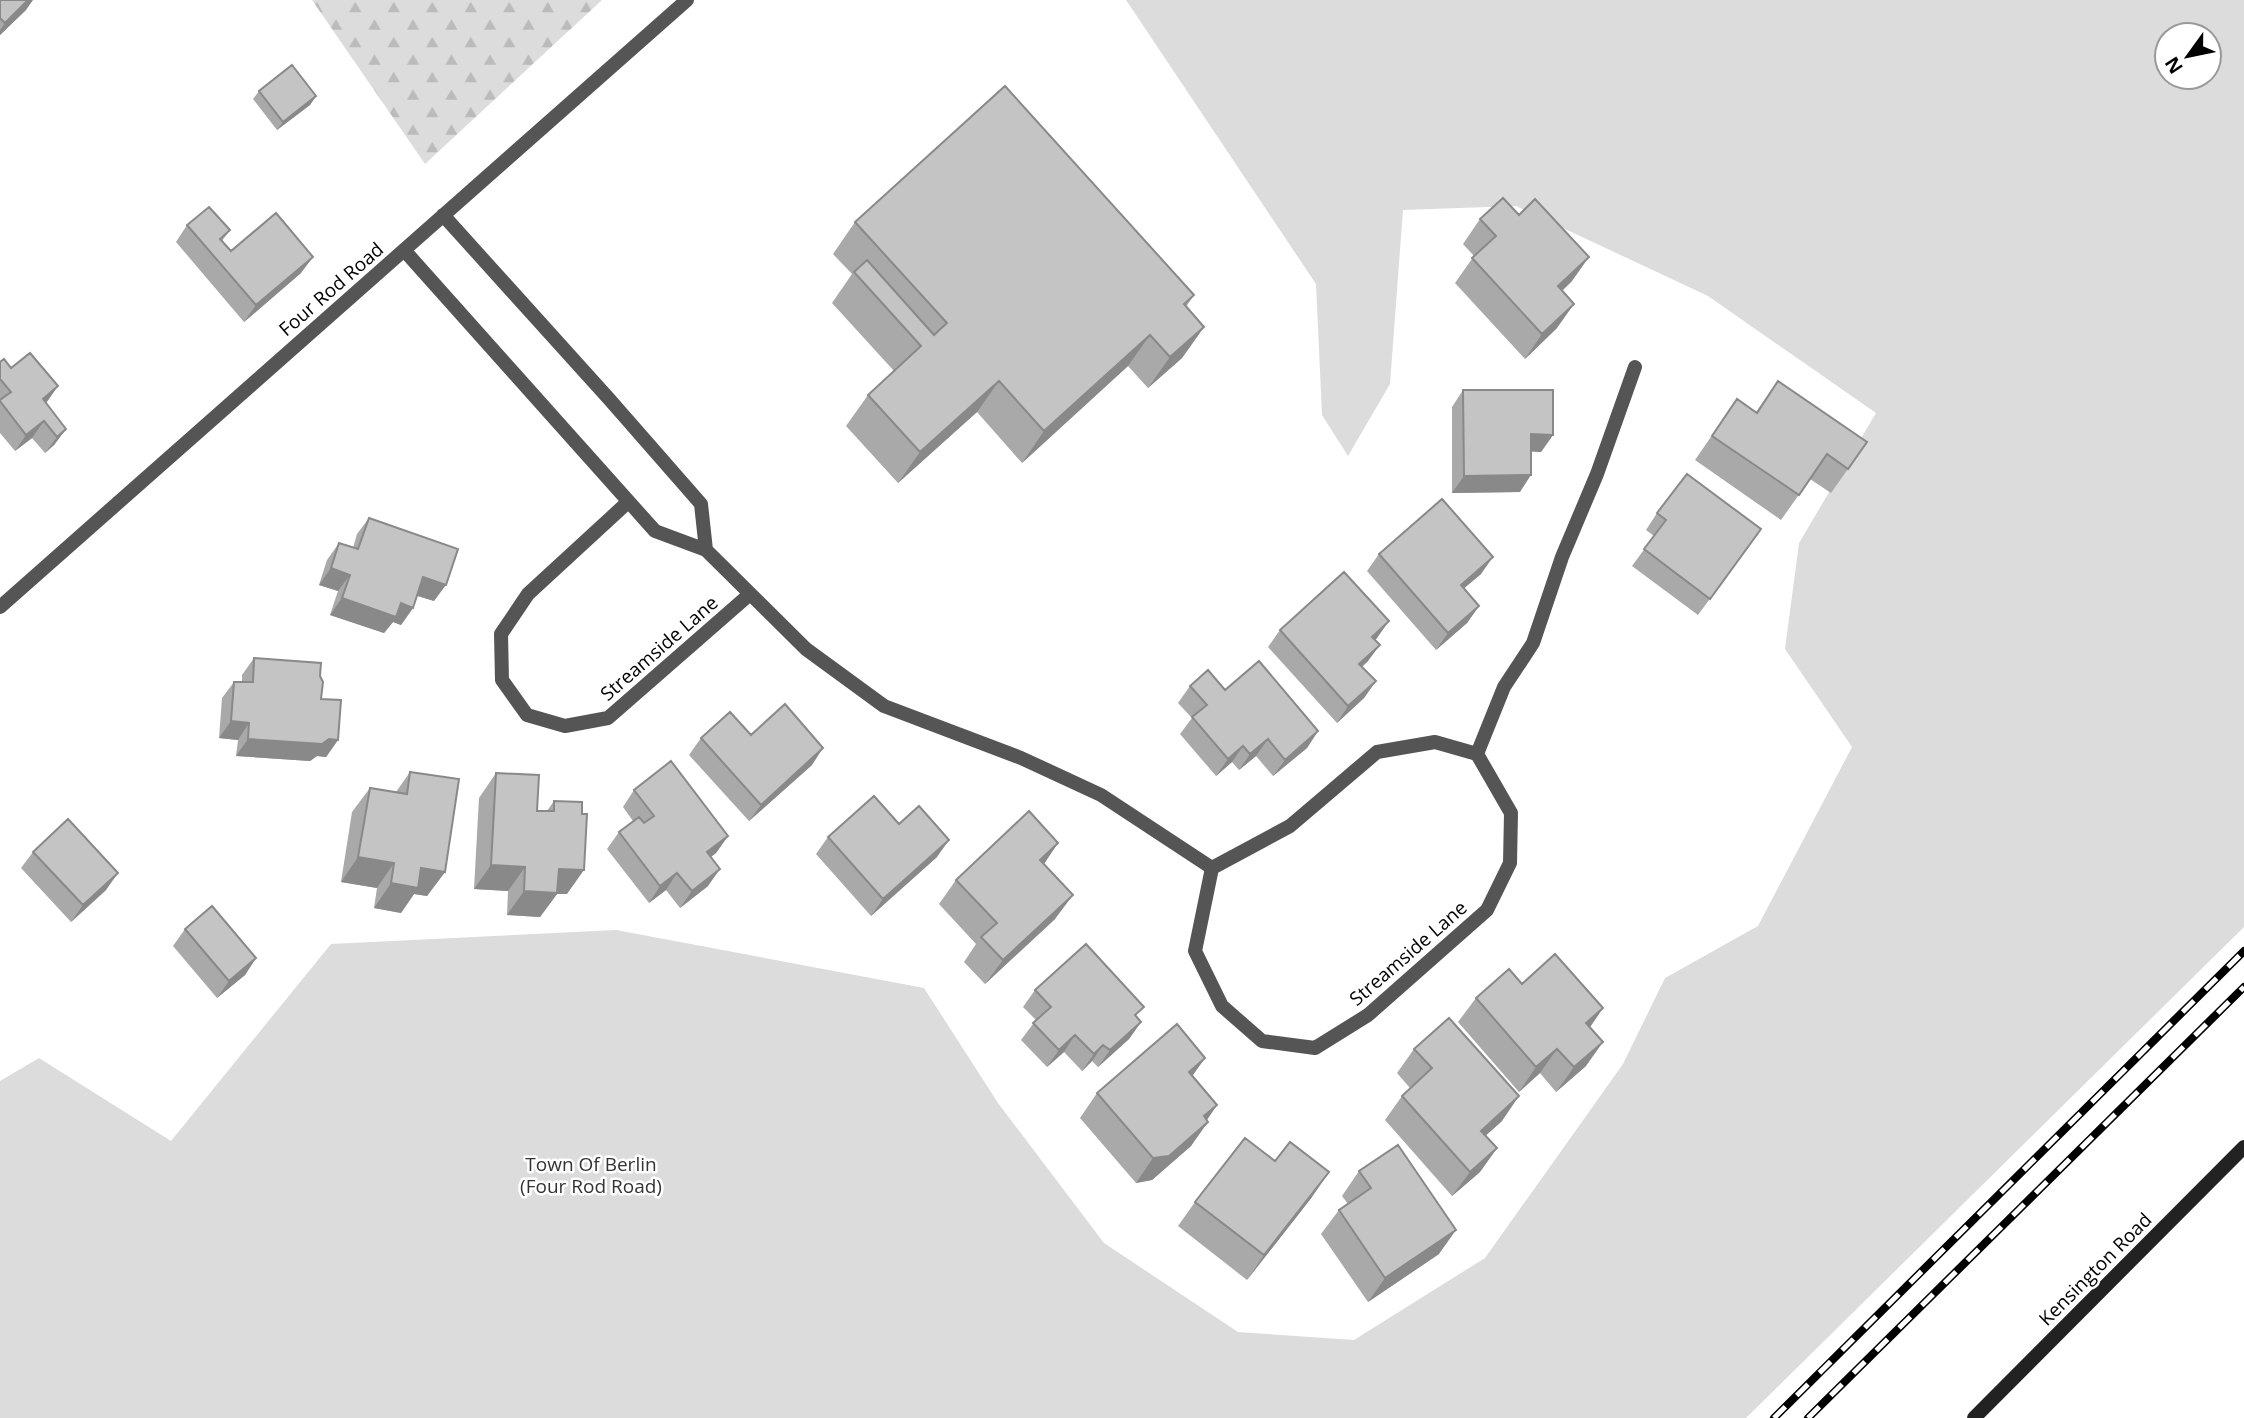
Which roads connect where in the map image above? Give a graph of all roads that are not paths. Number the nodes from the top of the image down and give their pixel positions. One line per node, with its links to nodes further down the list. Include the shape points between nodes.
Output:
1 (687, 0): 2 (street, Four Rod Road)
2 (443, 215): 3 (street, Four Rod Road); 6 (street, via 701,504)
3 (404, 250): 5 (street, Streamside Lane); 8 (street, Four Rod Road)
4 (1635, 367): 9 (street, via 1533,643 1504,687)
5 (628, 502): 6 (street, Streamside Lane, via 655,531); 7 (street, Streamside Lane, via 528,594 501,634 502,680 527,715 565,726 608,718)
6 (706, 550): 7 (street, Streamside Lane)
7 (750, 594): 10 (street, Streamside Lane, via 806,649 884,706 1021,758 1101,795)
8 (0, 607)
9 (1477, 754): 10 (street, via 1435,741 1377,752 1290,826); 10 (street, Streamside Lane, via 1511,813 1510,863 1487,910 1368,1015 1315,1048 1262,1041 1222,1006 1195,951)
10 (1212, 868)
11 (2244, 1147): 12 (street, Kensington Road)
12 (1974, 1418)

